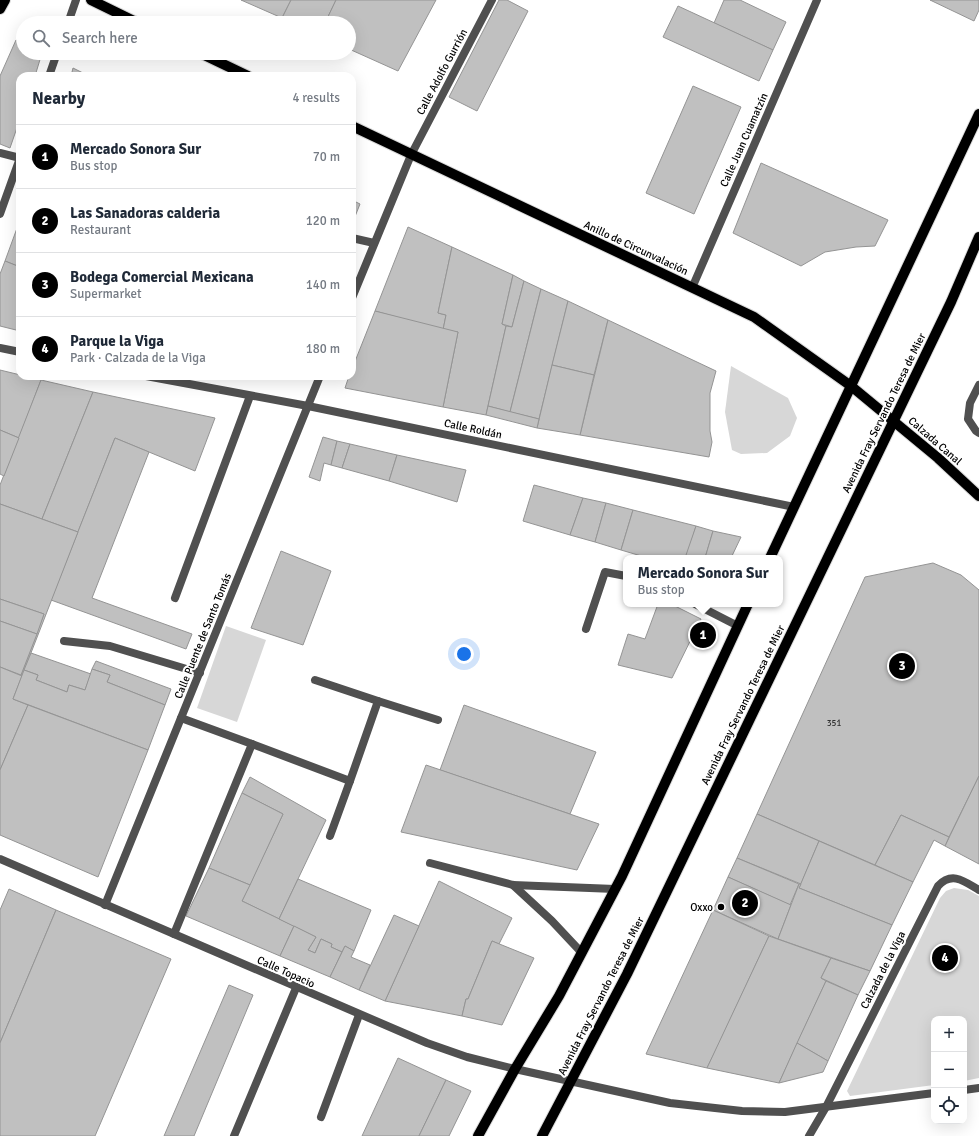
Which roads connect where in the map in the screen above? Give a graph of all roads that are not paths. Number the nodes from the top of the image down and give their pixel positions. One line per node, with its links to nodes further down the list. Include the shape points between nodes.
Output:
1 (5, 0): 6 (main road)
2 (76, 0): 7 (street)
3 (91, 0): 8 (main road)
4 (492, 0): 16 (street, Calle Adolfo Gurrión)
5 (817, 0): 24 (street, Calle Juan Cuamatzín)
6 (0, 9)
7 (70, 16)
8 (124, 16)
9 (55, 60): 11 (street)
10 (215, 60): 12 (main road)
11 (50, 72)
12 (240, 72)
13 (979, 114): 30 (main road)
14 (356, 128): 16 (main road, Anillo de Circunvalación)
15 (0, 153): 17 (street)
16 (411, 155): 22 (street); 24 (main road, Anillo de Circunvalación)
17 (16, 157)
18 (16, 169): 19 (street)
19 (0, 214)
20 (356, 239): 22 (street)
21 (978, 242): 33 (main road, Avenida Fray Servando Teresa de Mier)
22 (374, 243): 23 (street)
23 (356, 288)
24 (692, 288): 30 (main road, Anillo de Circunvalación, via 754,318)
25 (0, 348): 26 (street)
26 (16, 351)
27 (167, 380): 31 (street, Calle Roldán)
28 (318, 380): 32 (street, Calle Puente de Santo Tomás)
29 (979, 385): 34 (street, via 970,403 968,419)
30 (851, 386): 33 (main road, Anillo de Circunvalación); 36 (main road)
31 (250, 396): 32 (street, Calle Roldán); 39 (street)
32 (308, 406): 36 (street, Calle Roldán); 45 (street, Calle Puente de Santo Tomás)
33 (894, 420): 35 (main road, Calzada Canal); 64 (main road, Avenida Fray Servando Teresa de Mier, via 627,974)
34 (979, 433)
35 (979, 496)
36 (794, 507): 37 (main road)
37 (771, 555)
38 (623, 575): 43 (street, via 605,572)
39 (175, 598)
40 (701, 607): 42 (street)
41 (747, 607): 42 (main road)
42 (738, 626): 56 (main road)
43 (586, 629)
44 (64, 641): 45 (street, via 110,646)
45 (200, 673): 48 (street, Calle Puente de Santo Tomás)
46 (315, 680): 47 (street)
47 (378, 702): 49 (street); 51 (street)
48 (181, 718): 50 (street); 58 (street, Calle Puente de Santo Tomás)
49 (438, 720)
50 (252, 744): 51 (street); 59 (street)
51 (350, 781): 52 (street)
52 (330, 836)
53 (1, 862): 58 (street, Calle Topacio)
54 (430, 862): 55 (street)
55 (513, 885): 56 (street); 60 (street)
56 (615, 889): 60 (main road)
57 (979, 890): 68 (street, Calzada de la Viga, via 953,877 938,886)
58 (105, 905): 59 (street, Calle Topacio)
59 (174, 934): 61 (street, Calle Topacio)
60 (582, 953): 63 (main road, via 540,1030)
61 (296, 988): 62 (street, Calle Topacio); 70 (street)
62 (359, 1015): 63 (street, Calle Topacio, via 467,1057); 69 (street)
63 (514, 1069): 64 (street, Calle Topacio); 71 (main road)
64 (572, 1081): 68 (street, via 670,1103 742,1111 785,1112); 72 (main road, Avenida Fray Servando Teresa de Mier)
65 (979, 1088): 66 (street)
66 (967, 1090)
67 (931, 1093): 68 (street)
68 (826, 1107): 73 (street, Calzada de la Viga)
69 (321, 1118)
70 (234, 1136)
71 (478, 1136)
72 (542, 1136)
73 (809, 1136)

